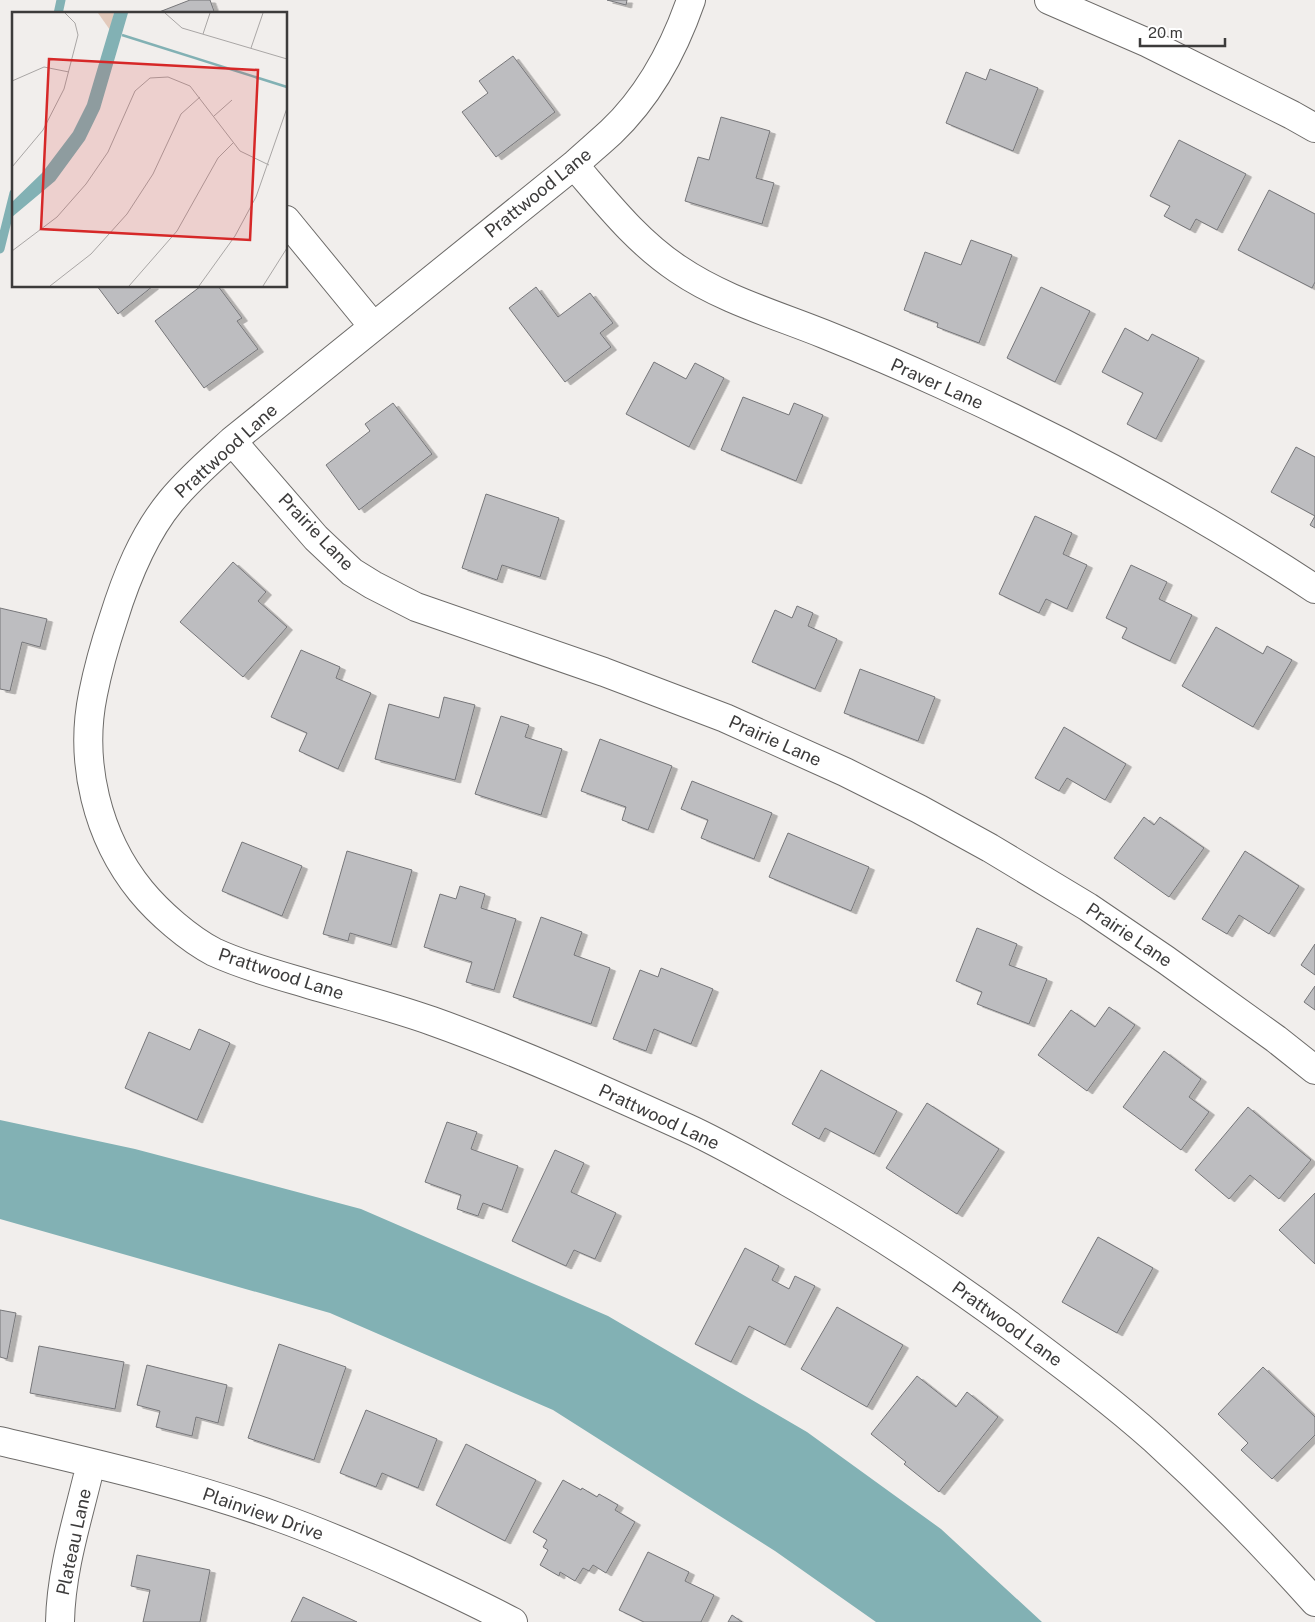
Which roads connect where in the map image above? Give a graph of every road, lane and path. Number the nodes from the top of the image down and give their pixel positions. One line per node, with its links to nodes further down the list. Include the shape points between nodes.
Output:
1 (691, 0): 4 (street, Prattwood Lane, via 677,37 647,90 612,131)
2 (1049, 0): 3 (street, via 1148,43)
3 (1315, 128)
4 (574, 165): 6 (street, Prattwood Lane); 8 (street, Praver Lane, via 637,237 697,281 740,302 826,334 943,385 1057,440 1169,499)
5 (288, 222): 6 (street)
6 (373, 326): 7 (street, Prattwood Lane)
7 (232, 440): 9 (street, Prairie Lane, via 316,538 352,572 373,585 416,607 725,718 920,809 1088,907); 12 (street, Prattwood Lane, via 187,482 154,526 126,580 92,697 90,759 98,810 122,864 142,893 170,921 210,950 251,967 430,1020 546,1066 693,1131 832,1206 954,1285 1081,1379 1152,1438 1220,1502)
8 (1315, 589)
9 (1315, 1070)
10 (0, 1441): 11 (street, Plainview Drive)
11 (92, 1463): 13 (street, Plateau Lane, via 66,1566); 14 (street, Plainview Drive, via 286,1520 377,1557)
12 (1315, 1602)
13 (60, 1622)
14 (512, 1622)

